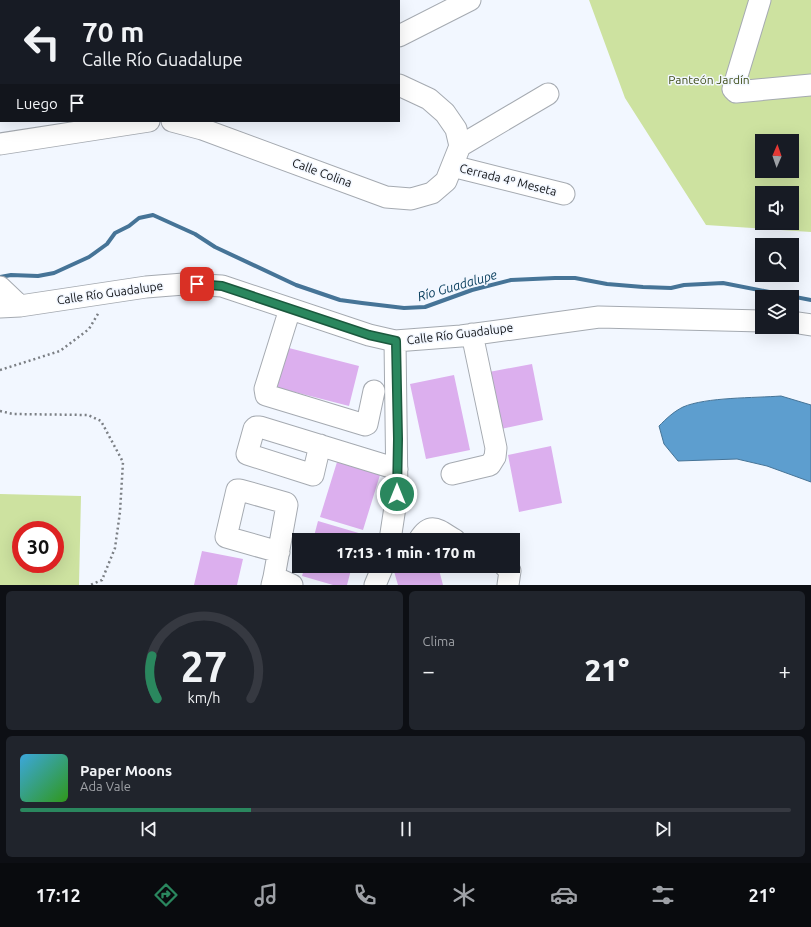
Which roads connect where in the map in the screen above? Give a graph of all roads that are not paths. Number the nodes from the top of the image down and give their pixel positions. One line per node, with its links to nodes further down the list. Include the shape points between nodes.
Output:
1 (470, 0): 3 (street)
2 (760, 0): 5 (street, via 733,89 736,92)
3 (400, 35)
4 (400, 86): 10 (street, via 429,99 445,113 456,129)
5 (811, 86)
6 (548, 94): 10 (street)
7 (143, 122): 9 (street)
8 (176, 122): 10 (street, Calle Colina, via 202,129 386,197 411,199 432,193 446,181)
9 (0, 144)
10 (456, 157): 11 (street, Cerrada 4º Meseta)
11 (564, 194)
12 (0, 286): 13 (street)
13 (10, 306): 14 (street, Calle Río Guadalupe, via 184,284 222,286)
14 (290, 309): 19 (street, Calle Río Guadalupe, via 369,335); 20 (street, via 265,389 266,395 365,425)
15 (755, 320): 18 (street, Calle Río Guadalupe, via 599,317)
16 (799, 323): 17 (street)
17 (811, 325)
18 (472, 334): 19 (street, Calle Río Guadalupe); 23 (street, via 496,448 495,458 490,465)
19 (396, 341): 22 (street)
20 (374, 391)
21 (320, 446): 22 (street)
22 (397, 469): 24 (street, via 397,494)
23 (452, 474)
24 (391, 533)
25 (424, 533): 26 (street, via 433,528)
26 (442, 533)
27 (279, 552): 30 (street)
28 (380, 573): 31 (street)
29 (510, 573): 32 (street)
30 (279, 582)
31 (375, 585)
32 (508, 585)

